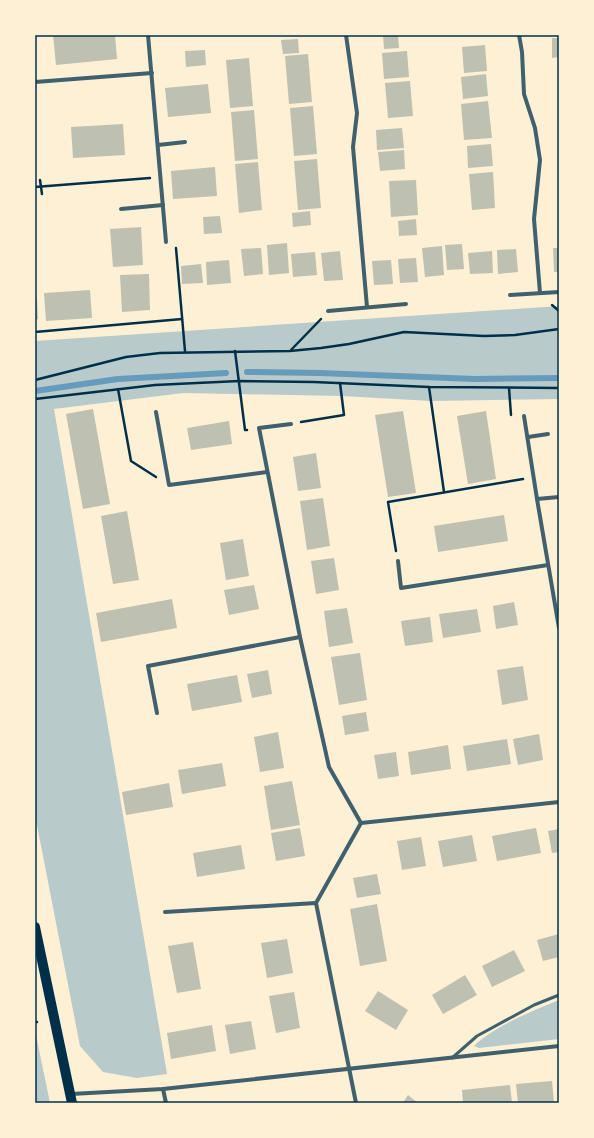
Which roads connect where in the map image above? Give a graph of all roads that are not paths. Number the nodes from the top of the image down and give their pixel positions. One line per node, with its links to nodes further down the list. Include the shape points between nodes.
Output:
1 (148, 35): 4 (street)
2 (346, 35): 15 (street, via 357,113 353,147)
3 (519, 35): 12 (street, via 524,94 535,128 540,160 534,219)
4 (152, 73): 5 (street); 7 (street)
5 (35, 82)
6 (185, 142): 7 (street)
7 (158, 145): 8 (street)
8 (163, 205): 9 (street); 10 (street)
9 (121, 209)
10 (166, 242)
11 (559, 292): 12 (street)
12 (540, 293): 13 (street)
13 (510, 295)
14 (406, 304): 15 (street)
15 (367, 307): 16 (street)
16 (328, 311)
17 (156, 412): 22 (street, via 169,485)
18 (524, 416): 21 (street)
19 (291, 424): 22 (street, via 260,428)
20 (548, 434): 21 (street)
21 (528, 437): 24 (street)
22 (268, 472): 28 (street)
23 (559, 498): 24 (street)
24 (537, 499): 26 (street)
25 (398, 561): 26 (street, via 401,588)
26 (548, 565): 27 (street)
27 (559, 628)
28 (300, 637): 29 (street, via 148,666); 31 (street, via 329,768)
29 (157, 713)
30 (559, 802): 31 (street)
31 (361, 823): 32 (street)
32 (316, 903): 33 (street); 38 (street)
33 (165, 912)
34 (35, 927): 40 (main road)
35 (559, 995): 37 (lane, via 534,1005 477,1036)
36 (559, 1046): 37 (street)
37 (452, 1058): 38 (street)
38 (349, 1070): 39 (street); 42 (street)
39 (163, 1089): 40 (street); 41 (street)
40 (72, 1099)
41 (166, 1103)
42 (356, 1103)

